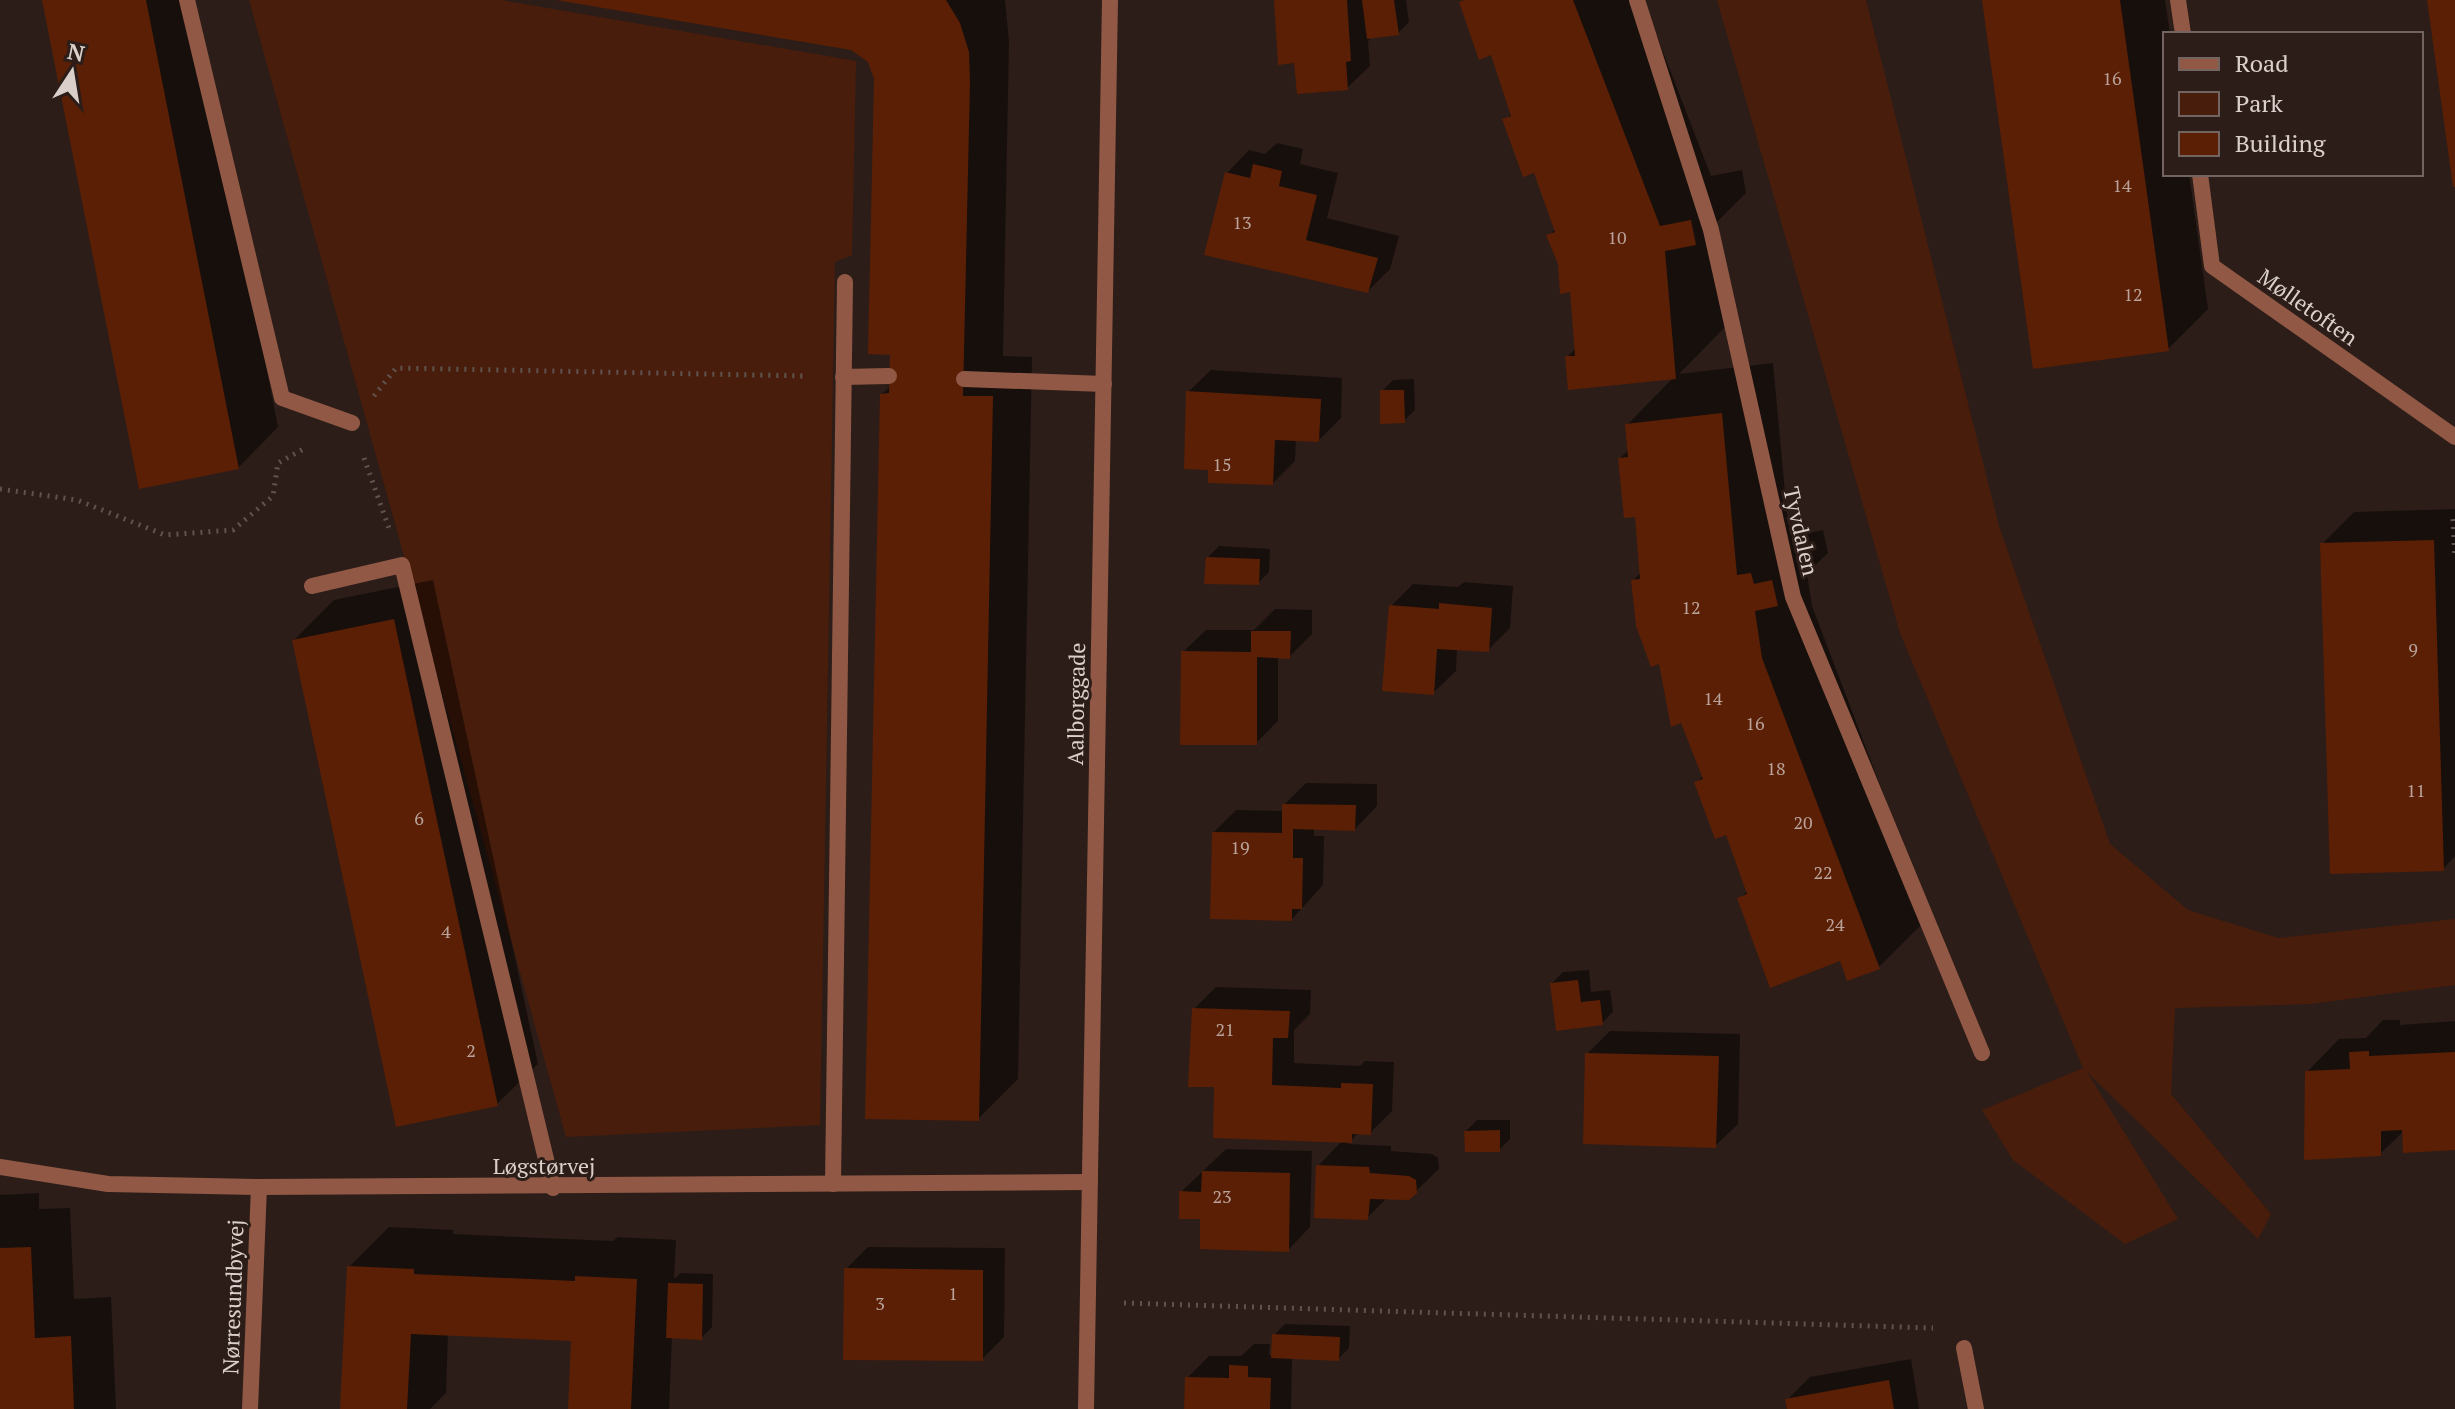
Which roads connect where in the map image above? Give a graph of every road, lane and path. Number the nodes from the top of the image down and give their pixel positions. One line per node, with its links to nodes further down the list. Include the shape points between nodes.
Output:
1 (187, 0): 12 (street, via 282,398)
2 (1110, 0): 11 (street, Aalborggade)
3 (1637, 0): 19 (street, Tyvdalen, via 1711,230 1793,597)
4 (2178, 0): 5 (street)
5 (2183, 32)
6 (2200, 176): 13 (street, Mølletoften, via 2212,266)
7 (845, 282): 9 (street)
8 (889, 376): 9 (street)
9 (843, 377): 12 (path, via 396,368); 22 (street)
10 (964, 379): 11 (street)
11 (1104, 384): 21 (street, Aalborggade)
12 (352, 423): 14 (path, via 278,463 273,496 233,530 165,535 77,500); 17 (path)
13 (2455, 437)
14 (0, 489)
15 (2453, 519): 16 (path)
16 (2455, 558)
17 (402, 565): 18 (street); 24 (street)
18 (312, 586)
19 (1982, 1053)
20 (0, 1167): 23 (street, Løgstørvej, via 108,1184)
21 (1090, 1182): 22 (street, Løgstørvej); 25 (street, Aalborggade)
22 (833, 1184): 24 (street, Løgstørvej)
23 (259, 1187): 24 (street, Løgstørvej); 27 (street, Nørresundbyvej)
24 (553, 1188)
25 (1088, 1302): 26 (path, via 1932,1328); 28 (street, Aalborggade)
26 (1964, 1348): 29 (street)
27 (250, 1409)
28 (1086, 1409)
29 (1976, 1409)

